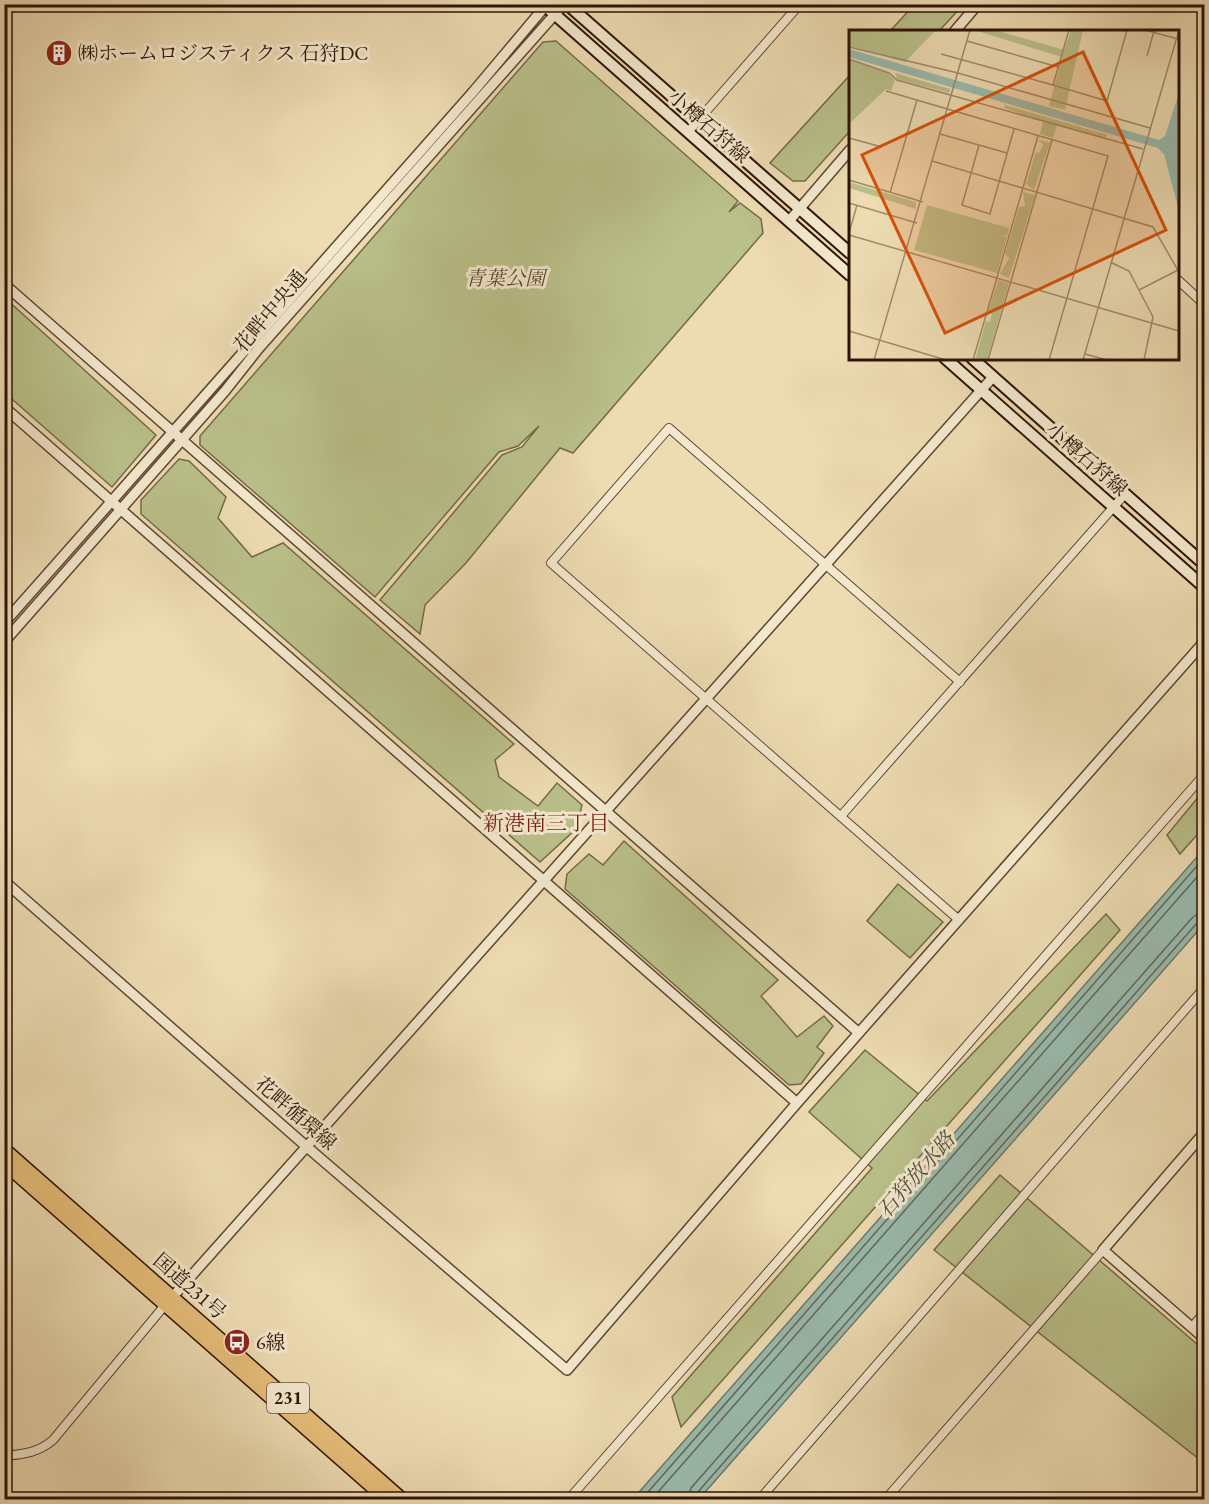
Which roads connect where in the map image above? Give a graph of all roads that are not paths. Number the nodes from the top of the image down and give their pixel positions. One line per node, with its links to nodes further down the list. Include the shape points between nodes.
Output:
1 (566, 4): 5 (street, 花畔中央通); 7 (main road, 小樽石狩線)
2 (800, 4): 7 (street)
3 (978, 4): 6 (street)
4 (545, 5): 5 (main road, 小樽石狩線); 22 (street, 花畔中央通, via 466,100)
5 (555, 15): 8 (main road, 小樽石狩線); 23 (street, 花畔中央通)
6 (956, 30)
7 (699, 120): 8 (street); 10 (main road, 小樽石狩線)
8 (688, 132): 11 (main road, 小樽石狩線)
9 (849, 151): 10 (street)
10 (799, 208): 11 (street); 12 (main road, 小樽石狩線)
11 (789, 220): 13 (main road, 小樽石狩線)
12 (849, 252)
13 (849, 274)
14 (1179, 281): 16 (street)
15 (4, 285): 22 (street)
16 (1204, 304)
17 (947, 360): 20 (main road, 小樽石狩線)
18 (974, 360): 19 (main road, 小樽石狩線)
19 (993, 377): 20 (street); 24 (main road, 小樽石狩線)
20 (982, 390): 26 (main road, 小樽石狩線); 28 (street)
21 (4, 407): 25 (street)
22 (172, 432): 23 (street); 25 (street, 花畔中央通)
23 (182, 440): 27 (street, 花畔中央通); 37 (street)
24 (1125, 494): 26 (street); 29 (main road, 小樽石狩線)
25 (111, 501): 27 (street); 31 (street, 花畔中央通)
26 (1114, 507): 30 (main road, 小樽石狩線); 34 (street)
27 (120, 510): 32 (street, 花畔中央通); 39 (street)
28 (826, 564): 34 (street); 35 (street); 35 (street, via 669,428 550,562)
29 (1204, 564)
30 (1204, 586)
31 (4, 623)
32 (4, 642)
33 (1204, 642): 41 (street)
34 (960, 682): 38 (street)
35 (705, 700): 37 (street); 38 (street)
36 (1204, 775): 57 (street)
37 (606, 811): 39 (street); 43 (street)
38 (841, 816): 41 (street)
39 (544, 880): 44 (street); 46 (street)
40 (4, 881): 46 (street, 花畔循環線)
41 (959, 920): 43 (street)
42 (1204, 988): 58 (street)
43 (859, 1033): 44 (street)
44 (797, 1103): 46 (street, 花畔循環線, via 567,1370)
45 (1204, 1133): 49 (street)
46 (307, 1147): 50 (street)
47 (4, 1149): 50 (highway, 国道231号 / 231)
48 (4, 1163): 50 (highway, 国道231号 / 231)
49 (1103, 1250): 52 (street); 59 (street)
50 (169, 1301): 54 (street, via 53,1440 28,1454); 55 (highway, 国道231号 / 231); 56 (highway, 国道231号 / 231)
51 (1204, 1313): 52 (street)
52 (1192, 1327): 53 (street)
53 (1204, 1338)
54 (4, 1456)
55 (387, 1500)
56 (403, 1500)
57 (568, 1500)
58 (759, 1500)
59 (885, 1500)

